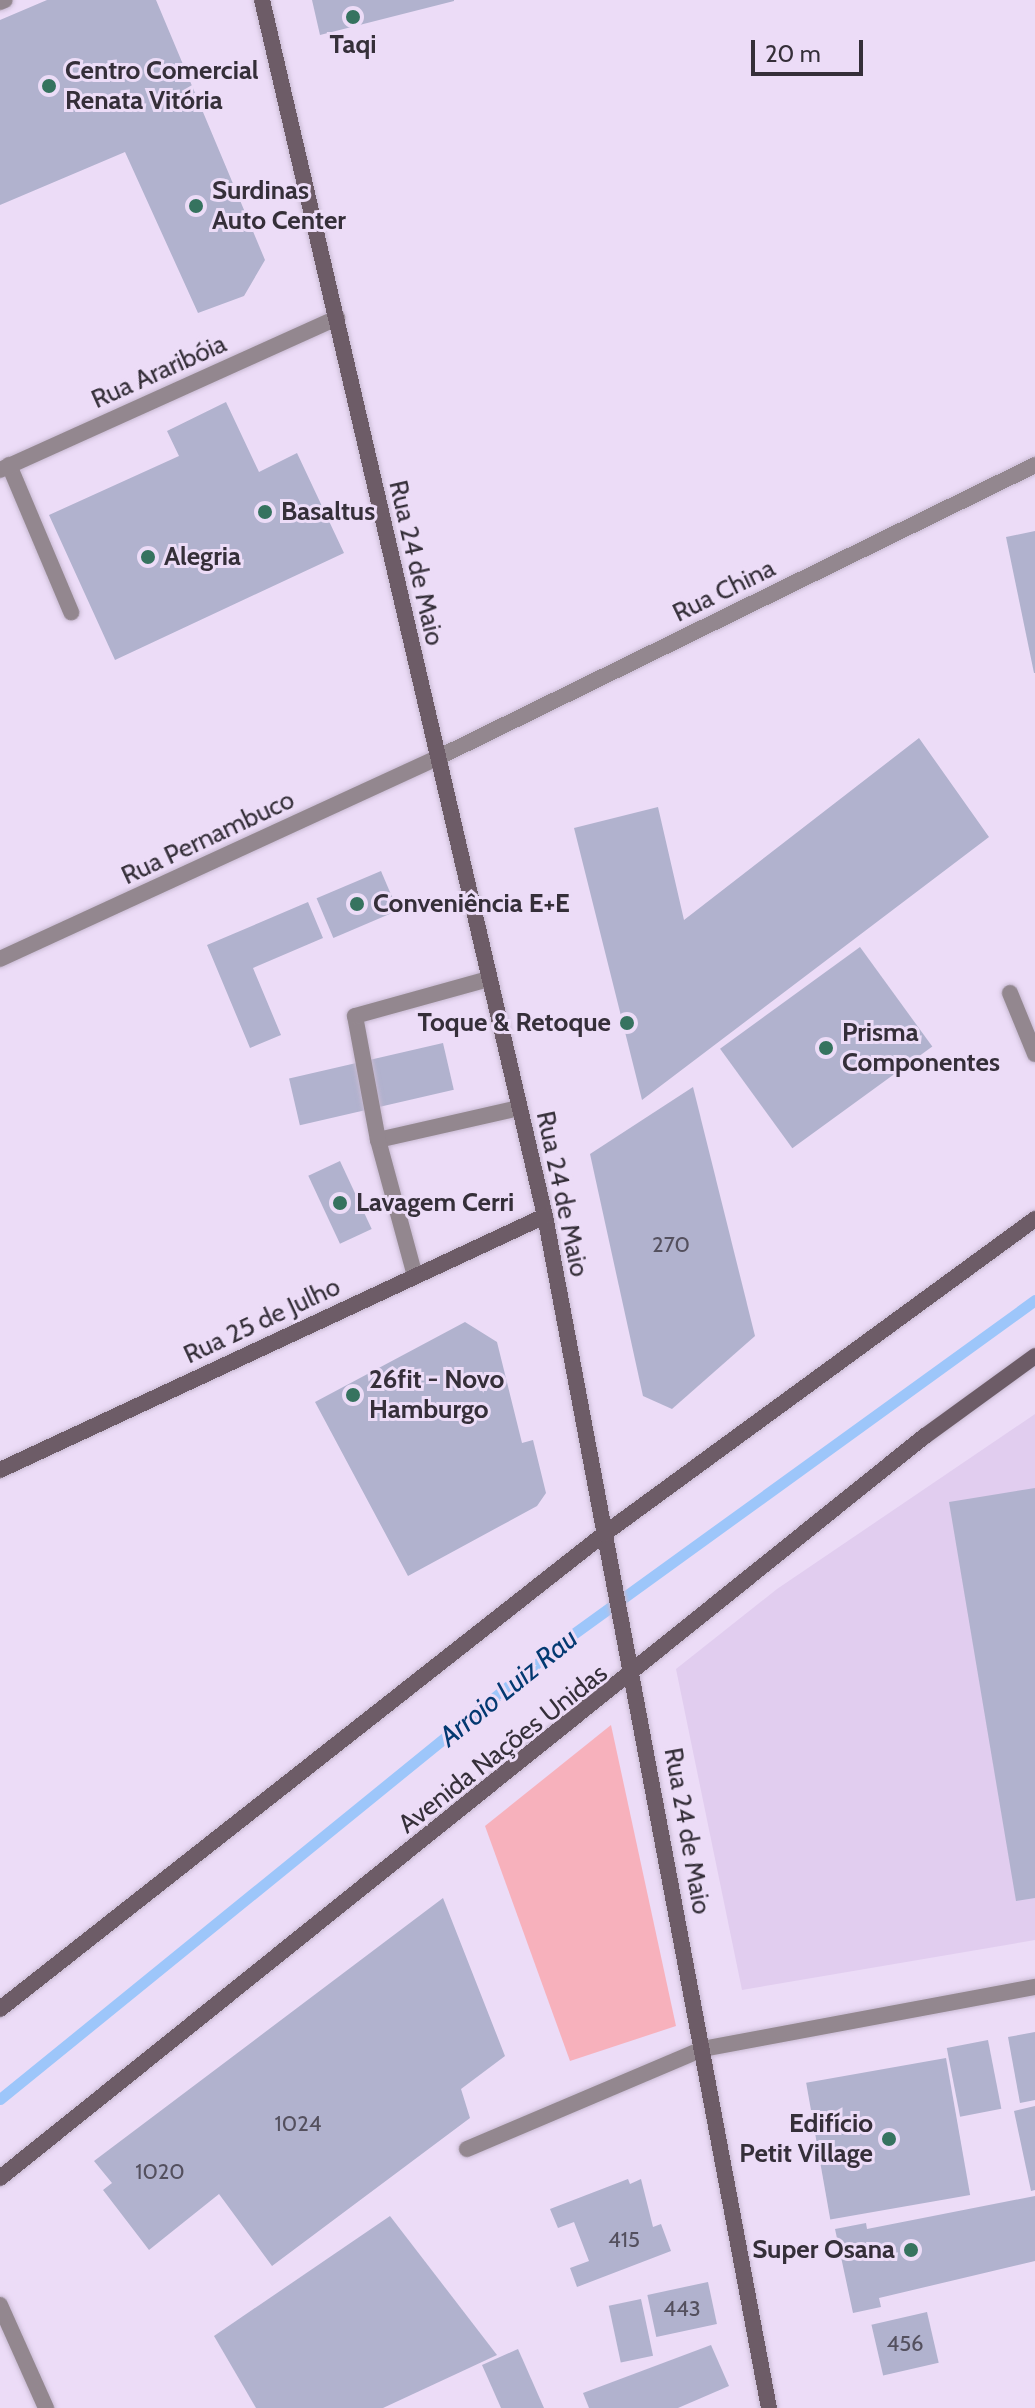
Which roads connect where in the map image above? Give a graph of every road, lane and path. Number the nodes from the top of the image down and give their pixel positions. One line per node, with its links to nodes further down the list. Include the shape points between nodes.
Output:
1 (262, 0): 2 (street, Rua 24 de Maio)
2 (337, 318): 4 (street, Rua Araribóia); 6 (street, Rua 24 de Maio)
3 (1035, 465): 6 (street, Rua China)
4 (5, 468): 5 (street)
5 (71, 612)
6 (435, 759): 7 (street, Rua Pernambuco); 8 (street, Rua 24 de Maio)
7 (0, 959)
8 (488, 979): 11 (street, Rua 24 de Maio); 12 (street, via 355,1016)
9 (1010, 993): 10 (street)
10 (1035, 1054)
11 (519, 1108): 12 (street); 13 (street, Rua 24 de Maio)
12 (378, 1140): 15 (street)
13 (545, 1216): 15 (street, Rua 25 de Julho); 18 (street, Rua 24 de Maio)
14 (1035, 1219): 18 (street)
15 (415, 1276): 17 (street, Rua 25 de Julho)
16 (1035, 1356): 19 (street, Avenida Nações Unidas, via 925,1436)
17 (0, 1470)
18 (604, 1534): 19 (street, Rua 24 de Maio); 21 (street)
19 (634, 1675): 22 (street, Rua 24 de Maio); 24 (street, Avenida Nações Unidas)
20 (1035, 1987): 22 (street)
21 (0, 2009)
22 (703, 2049): 23 (street); 27 (street, Rua 24 de Maio)
23 (467, 2149)
24 (0, 2178)
25 (0, 2305): 26 (street)
26 (46, 2408)
27 (769, 2408)

